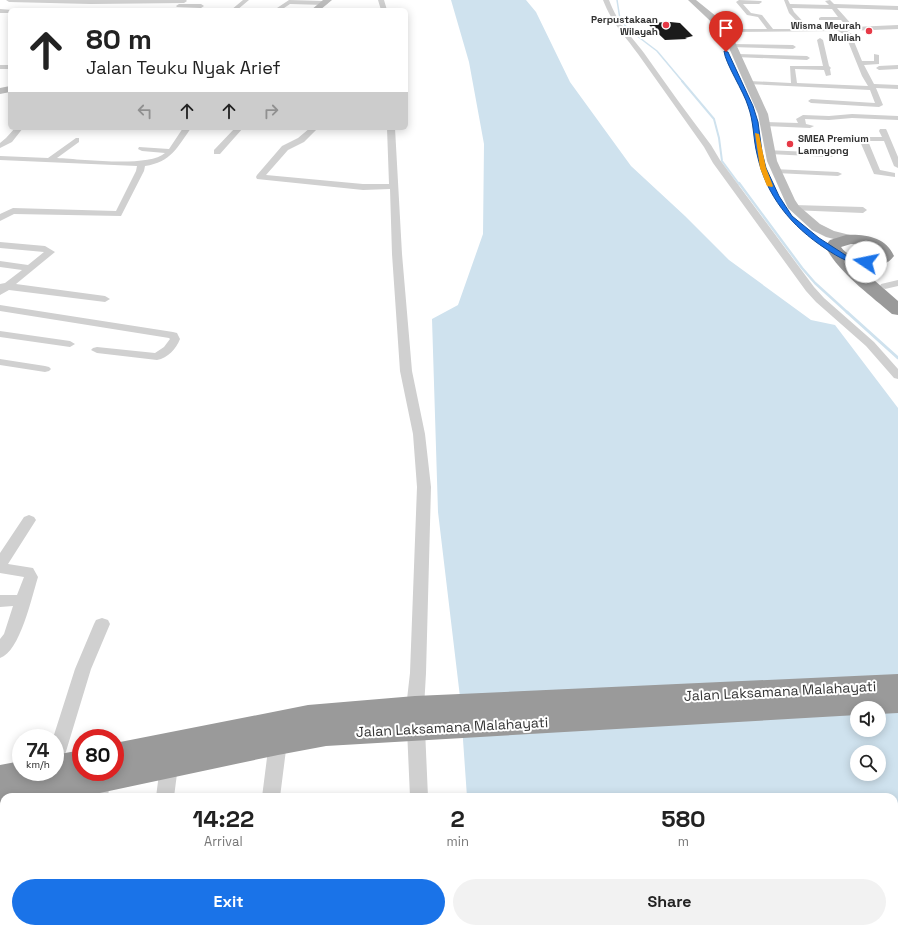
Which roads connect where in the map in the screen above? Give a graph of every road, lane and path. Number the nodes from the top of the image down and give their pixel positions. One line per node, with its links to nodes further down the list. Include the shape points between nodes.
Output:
1 (9, 0): 2 (street)
2 (185, 0): 14 (street)
3 (246, 0): 15 (street)
4 (606, 0): 100 (street, via 619,27 634,44 704,141 716,162 810,289 870,344)
5 (685, 0): 48 (main road, via 702,13 714,27)
6 (692, 0): 31 (main road, via 719,23)
7 (785, 0): 12 (street)
8 (827, 0): 13 (street)
9 (326, 1): 16 (street, via 289,2); 17 (main road)
10 (759, 2): 27 (street, via 739,2 749,14 760,16)
11 (201, 6): 14 (street)
12 (790, 6): 13 (street); 28 (street, via 792,13)
13 (832, 6): 20 (street); 21 (street)
14 (177, 8)
15 (236, 8)
16 (280, 8)
17 (317, 8)
18 (898, 8): 21 (street)
19 (818, 12): 20 (street)
20 (836, 13): 22 (street)
21 (890, 13): 24 (street)
22 (842, 18): 23 (street); 25 (street)
23 (821, 19)
24 (896, 27): 25 (street); 30 (street)
25 (852, 29): 26 (street)
26 (840, 30): 28 (street); 37 (street, via 852,36 850,39)
27 (770, 31): 29 (street); 31 (street)
28 (809, 31): 29 (street)
29 (785, 32): 31 (street, via 788,37)
30 (898, 33)
31 (729, 38): 33 (street); 35 (main road)
32 (820, 40): 39 (street)
33 (793, 47)
34 (876, 55): 37 (street, via 877,63)
35 (738, 56): 36 (street); 41 (main road)
36 (807, 58)
37 (861, 63): 45 (street)
38 (898, 66): 40 (street)
39 (828, 68): 42 (street, via 792,67); 44 (street)
40 (879, 68)
41 (749, 83): 42 (street); 48 (main road)
42 (794, 84): 43 (street)
43 (808, 84): 44 (street); 47 (street, via 811,104)
44 (829, 86): 47 (street)
45 (872, 87): 46 (street); 47 (street); 47 (street, via 879,105)
46 (898, 87)
47 (850, 95)
48 (755, 106): 51 (main road); 61 (main road)
49 (842, 117): 50 (street); 52 (street, via 800,118); 54 (street)
50 (898, 118)
51 (765, 124): 52 (street); 68 (main road)
52 (803, 126): 53 (street)
53 (819, 126)
54 (838, 126)
55 (18, 130): 64 (street)
56 (186, 130): 66 (street)
57 (237, 130): 67 (street)
58 (312, 130): 78 (street, via 301,140 285,148 260,177 370,187)
59 (391, 130): 78 (street)
60 (883, 130): 62 (street)
61 (756, 133)
62 (886, 139): 73 (street); 76 (street, via 863,139 878,172)
63 (76, 140): 71 (street)
64 (0, 147)
65 (142, 149): 66 (street)
66 (171, 151): 72 (street, via 160,161)
67 (217, 152)
68 (763, 155): 69 (street); 74 (main road)
69 (831, 155)
70 (0, 158): 71 (street)
71 (50, 160): 72 (street)
72 (140, 164): 82 (street, via 140,171 118,214 13,211)
73 (898, 166)
74 (776, 171): 75 (street); 80 (main road)
75 (838, 174)
76 (895, 175): 77 (street)
77 (898, 185)
78 (388, 186): 109 (street, via 406,371 424,474 418,673)
79 (779, 201): 86 (main road, via 797,224)
80 (794, 208): 81 (street); 83 (main road, via 816,227 830,234)
81 (863, 210)
82 (0, 218)
83 (857, 240): 85 (highway); 86 (highway, via 836,243 834,246)
84 (0, 244): 88 (street, via 49,251 49,254)
85 (890, 250): 86 (highway, via 873,262 858,262); 89 (highway, via 881,273 881,280)
86 (838, 254): 94 (highway, via 856,274)
87 (0, 264): 88 (street)
88 (31, 268): 90 (street)
89 (891, 284): 91 (highway)
90 (2, 288): 92 (street)
91 (898, 298)
92 (105, 299)
93 (0, 308): 97 (street, via 173,335 175,339 168,349 157,357)
94 (898, 310)
95 (0, 334): 96 (street)
96 (70, 344)
97 (97, 350)
98 (0, 362): 99 (street)
99 (46, 369)
100 (898, 376)
101 (29, 520): 102 (street)
102 (0, 566): 103 (street, via 4,569 30,573)
103 (24, 600): 104 (street); 106 (street, via 12,636)
104 (0, 601)
105 (102, 624): 111 (street, via 83,669)
106 (0, 652)
107 (898, 685): 109 (highway, Jalan Laksamana Malahayati)
108 (898, 701): 109 (highway, Jalan Laksamana Malahayati)
109 (413, 719): 110 (highway, Jalan Laksamana Malahayati); 122 (street)
110 (350, 723): 112 (highway, Jalan Laksamana Malahayati); 114 (highway, Jalan Laksamana Malahayati, via 308,717)
111 (64, 729)
112 (278, 742): 113 (highway, Jalan Laksamana Malahayati); 121 (street)
113 (169, 766): 115 (highway, Jalan Laksamana Malahayati); 120 (street)
114 (124, 767)
115 (124, 771)
116 (12, 777): 117 (highway)
117 (0, 779)
118 (73, 781): 119 (highway, Jalan Laksamana Malahayati)
119 (27, 793)
120 (166, 793)
121 (272, 793)
122 (419, 793)

